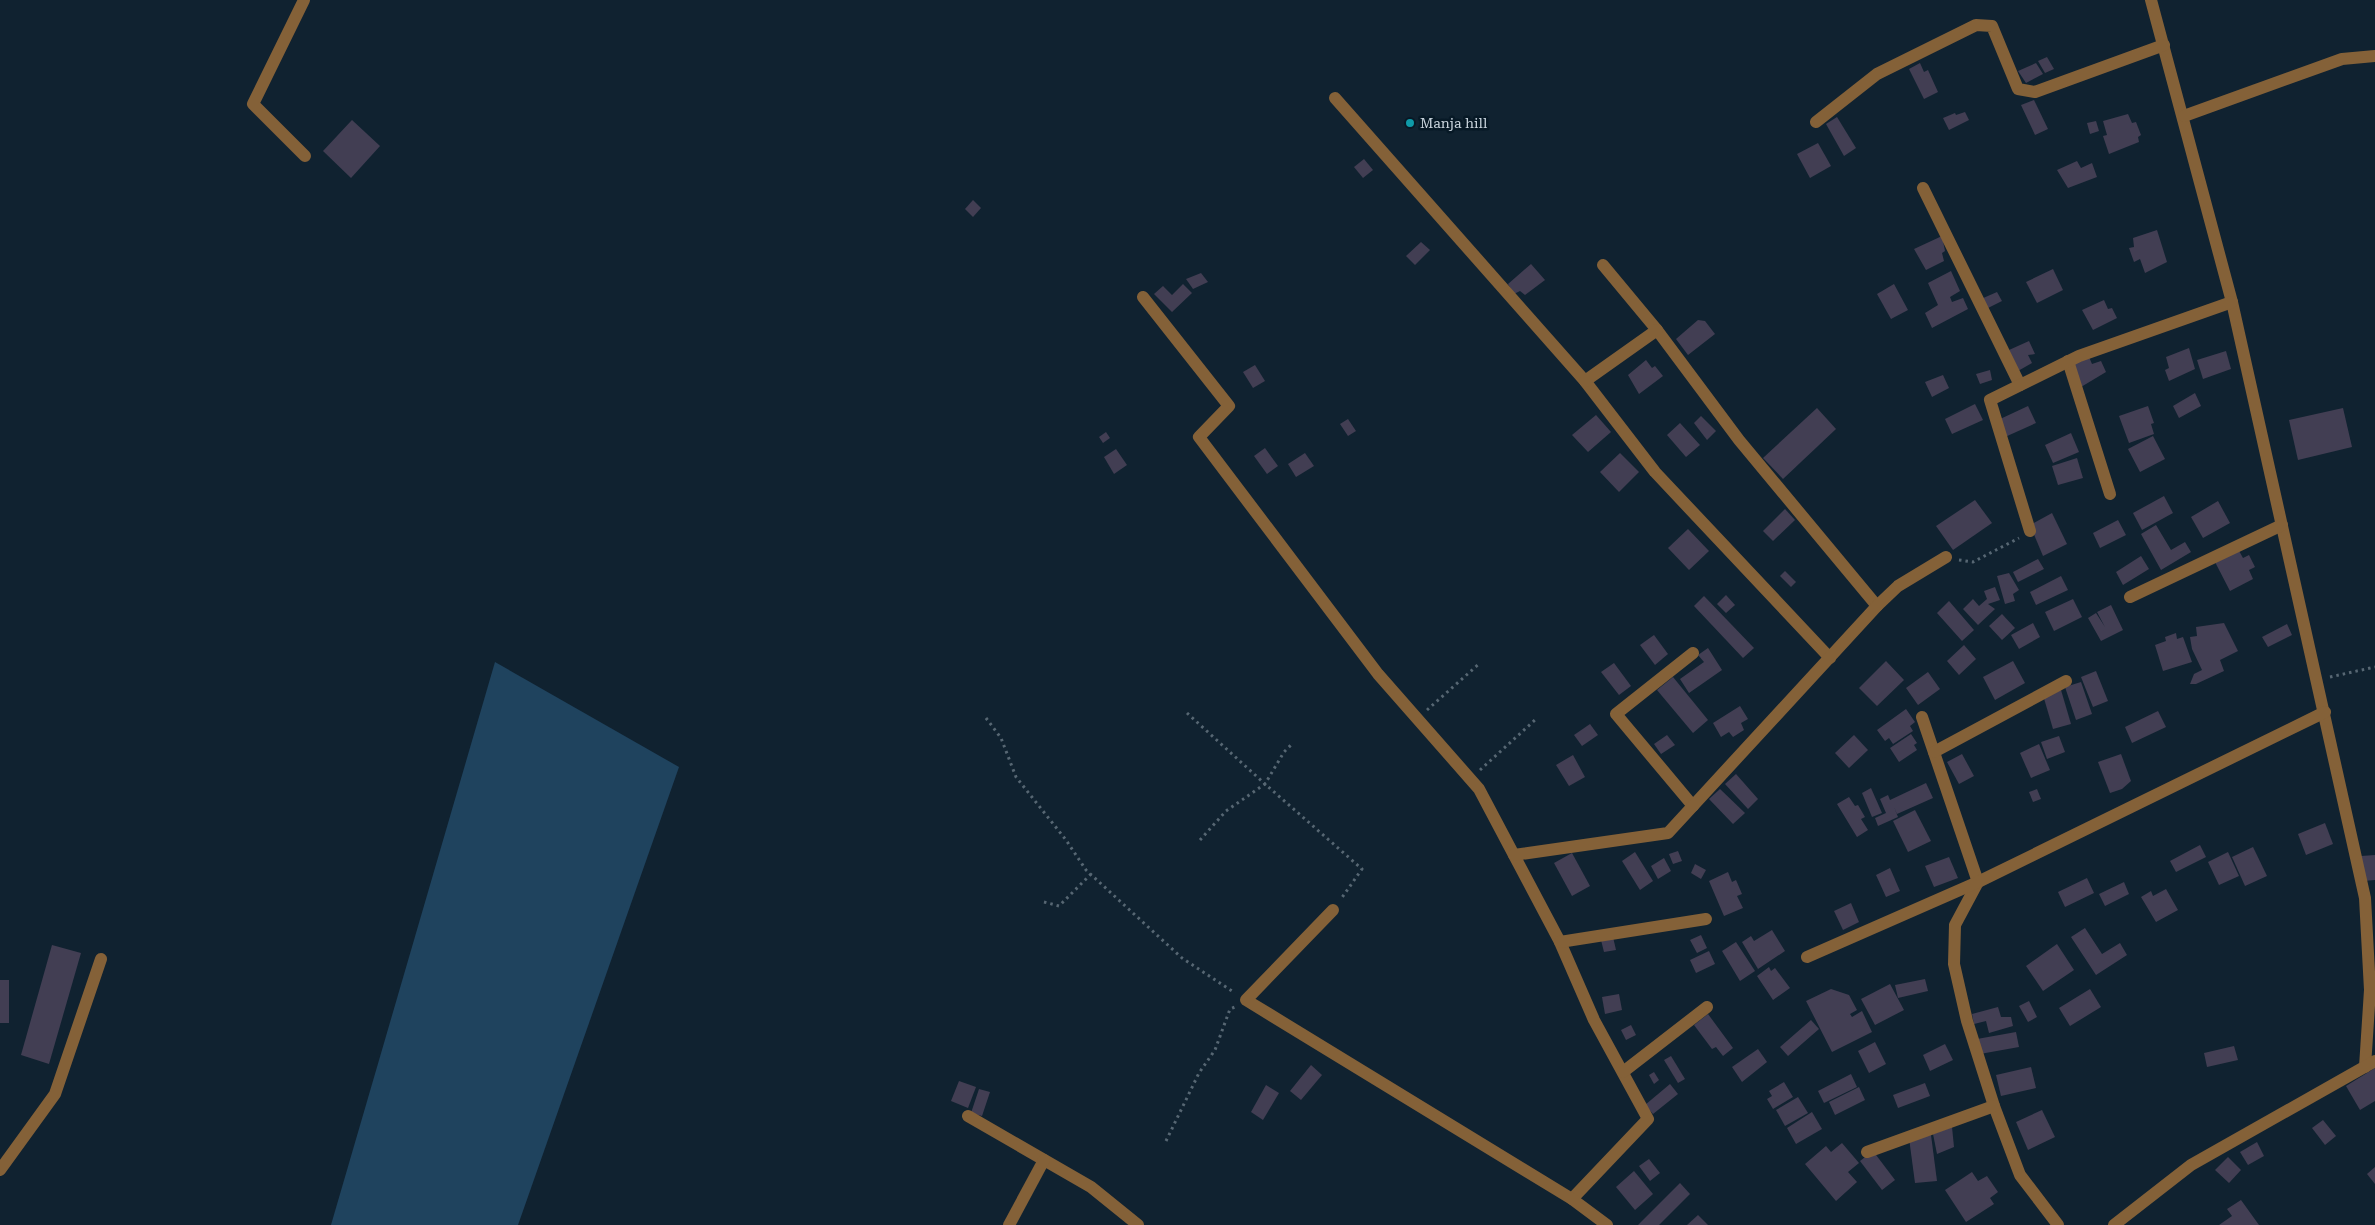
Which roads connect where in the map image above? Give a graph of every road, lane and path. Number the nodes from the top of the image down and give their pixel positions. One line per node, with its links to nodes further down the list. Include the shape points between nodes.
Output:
1 (304, 0): 8 (street, via 253,104)
2 (2151, 0): 3 (street)
3 (2164, 45): 6 (street); 7 (street, via 2035,92 2018,89 1992,26 1976,25 1877,74)
4 (2375, 56): 6 (street, via 2342,59)
5 (1335, 98): 15 (street)
6 (2184, 116): 12 (street)
7 (1816, 122)
8 (305, 156)
9 (1923, 188): 16 (street)
10 (1603, 265): 13 (street)
11 (1143, 297): 33 (street, via 1229,406 1199,437 1378,674)
12 (2232, 302): 14 (street); 18 (street)
13 (1657, 330): 15 (street); 22 (street, via 1739,440)
14 (2068, 361): 16 (street); 17 (street)
15 (1585, 381): 24 (street, via 1655,472)
16 (2020, 385): 19 (street, via 1990,400)
17 (2110, 494)
18 (2282, 525): 21 (street); 27 (street)
19 (2030, 531): 20 (path, via 1973,562)
20 (1946, 557): 22 (street, via 1898,586)
21 (2130, 597)
22 (1877, 606): 24 (street)
23 (1692, 653): 39 (street, via 1616,714)
24 (1830, 658): 39 (street)
25 (1480, 663): 33 (path)
26 (2375, 667): 27 (path)
27 (2318, 680): 29 (street)
28 (2066, 681): 36 (street)
29 (2324, 712): 43 (street); 52 (street, via 2365,898)
30 (1187, 713): 38 (path)
31 (1922, 717): 36 (street)
32 (986, 718): 42 (path, via 1000,738 1016,777)
33 (1417, 718): 37 (street)
34 (1535, 720): 37 (path)
35 (1293, 743): 38 (path)
36 (1934, 752): 43 (street)
37 (1470, 779): 41 (street, via 1480,789)
38 (1265, 784): 40 (path, via 1226,811); 45 (path, via 1362,869)
39 (1693, 806): 41 (street, via 1668,833)
40 (1200, 840)
41 (1514, 855): 47 (street)
42 (1091, 874): 44 (path, via 1059,906); 50 (path, via 1182,958)
43 (1978, 882): 48 (street); 54 (street, via 1955,925 1954,964 1967,1021)
44 (1044, 902)
45 (1333, 910): 50 (street)
46 (1706, 919): 47 (street)
47 (1560, 942): 53 (street, via 1594,1020)
48 (1807, 957)
49 (101, 959): 59 (street, via 55,1094)
50 (1246, 1000): 56 (path, via 1230,1009 1215,1050 1199,1073); 60 (street)
51 (1707, 1007): 53 (street)
52 (2370, 1064): 65 (street, via 2191,1165)
53 (1623, 1072): 60 (street, via 1648,1119)
54 (1994, 1106): 57 (street); 64 (street, via 2020,1175)
55 (968, 1116): 58 (street)
56 (1166, 1141)
57 (1868, 1152)
58 (1044, 1160): 61 (street); 62 (street, via 1091,1187)
59 (0, 1170)
60 (1572, 1199): 63 (street)
61 (1009, 1225)
62 (1138, 1225)
63 (1607, 1225)
64 (2058, 1225)
65 (2114, 1225)

